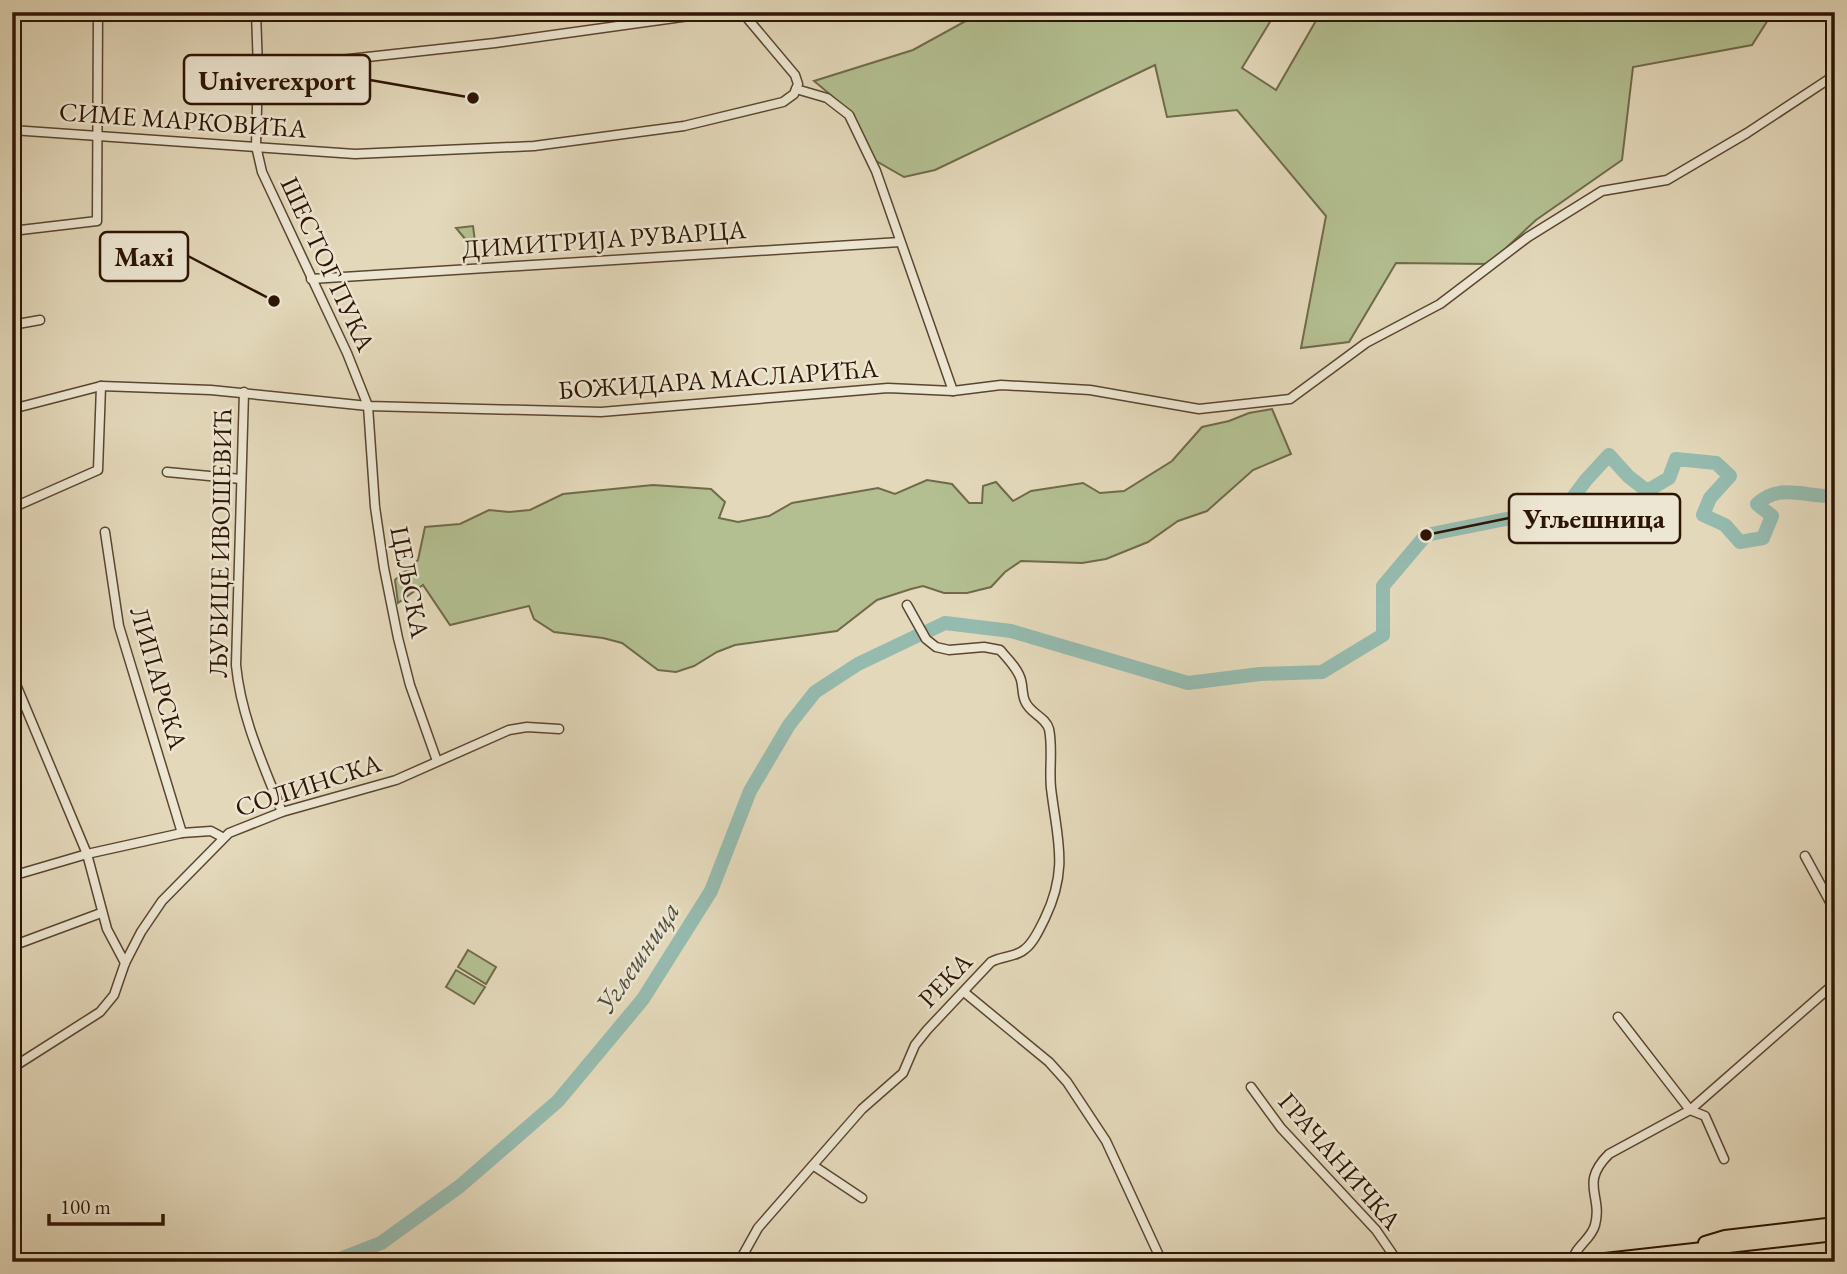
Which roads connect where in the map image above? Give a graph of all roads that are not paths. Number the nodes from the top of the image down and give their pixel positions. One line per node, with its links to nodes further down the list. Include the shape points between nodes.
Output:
1 (98, 12): 9 (street)
2 (256, 12): 5 (street, ШЕСТОГ ПУКА)
3 (718, 12): 5 (street)
4 (742, 12): 7 (street, via 787,66)
5 (258, 69): 10 (street, ШЕСТОГ ПУКА)
6 (1835, 75): 17 (street, БОЖИДАРА МАСЛАРИЋА, via 1667,180 1602,191 1528,237 1440,304 1366,343 1290,400 1199,409 1090,390 1000,385)
7 (797, 86): 10 (street, СИМЕ МАРКОВИЋА, via 783,102 684,126 534,146 355,154); 12 (street, via 827,98 849,116 876,171)
8 (12, 130): 9 (street, СИМЕ МАРКОВИЋА)
9 (97, 135): 10 (street, СИМЕ МАРКОВИЋА); 11 (street, via 97,221)
10 (256, 146): 13 (street, ШЕСТОГ ПУКА, via 262,172)
11 (12, 231)
12 (900, 242): 13 (street, ДИМИТРИЈА РУВАРЦА); 17 (street)
13 (311, 279): 19 (street, ШЕСТОГ ПУКА)
14 (40, 320): 15 (street)
15 (12, 325)
16 (101, 386): 18 (street, БОЖИДАРА МАСЛАРИЋА); 20 (street, БОЖИДАРА МАСЛАРИЋА); 23 (street, via 98,470)
17 (953, 391): 19 (street, БОЖИДАРА МАСЛАРИЋА, via 888,388 601,412)
18 (244, 392): 19 (street, БОЖИДАРА МАСЛАРИЋА); 22 (street, ЉУБИЦЕ ИВОШЕВИЋ)
19 (368, 406): 28 (street, ЦЕЉСКА, via 384,568 410,685)
20 (12, 409)
21 (167, 472): 22 (street)
22 (241, 479): 29 (street, ЉУБИЦЕ ИВОШЕВИЋ, via 238,683 249,730)
23 (12, 508)
24 (105, 532): 30 (street, ЛИПАРСКА, via 119,626)
25 (907, 605): 40 (street, РЕКА, via 926,639 936,646 1000,650 1021,679 1025,701 1046,721 1049,731 1061,863 1052,902 1025,950 991,962)
26 (12, 675): 32 (street)
27 (559, 729): 28 (street, СОЛИНСКА, via 509,730)
28 (437, 761): 29 (street, СОЛИНСКА, via 396,780)
29 (282, 812): 31 (street, СОЛИНСКА)
30 (182, 833): 31 (street, via 211,831); 32 (street)
31 (222, 837): 38 (street, СОЛИНСКА, via 162,901)
32 (87, 854): 34 (street); 36 (street)
33 (1805, 856): 35 (street)
34 (13, 875)
35 (1835, 911)
36 (102, 913): 37 (street); 38 (street, via 111,942)
37 (12, 946)
38 (125, 963): 42 (street, СОЛИНСКА, via 114,995 100,1012)
39 (1835, 983): 44 (street)
40 (964, 992): 46 (street, РЕКА, via 921,1037 903,1073 862,1109); 52 (street, via 1068,1082 1106,1141)
41 (1618, 1017): 44 (street)
42 (12, 1068)
43 (1251, 1087): 53 (street, ГРАЧАНИЧКА, via 1281,1128 1376,1230)
44 (1690, 1110): 45 (street, via 1705,1116); 54 (street, via 1599,1164 1592,1181 1596,1224)
45 (1724, 1159)
46 (814, 1166): 47 (street); 51 (street, РЕКА, via 758,1228)
47 (862, 1198)
48 (1835, 1224): 50 (main road, via 1725,1237)
49 (1835, 1234): 50 (main road)
50 (1681, 1250): 55 (main road)
51 (738, 1262)
52 (1162, 1262)
53 (1398, 1262)
54 (1572, 1262)
55 (1587, 1262)

